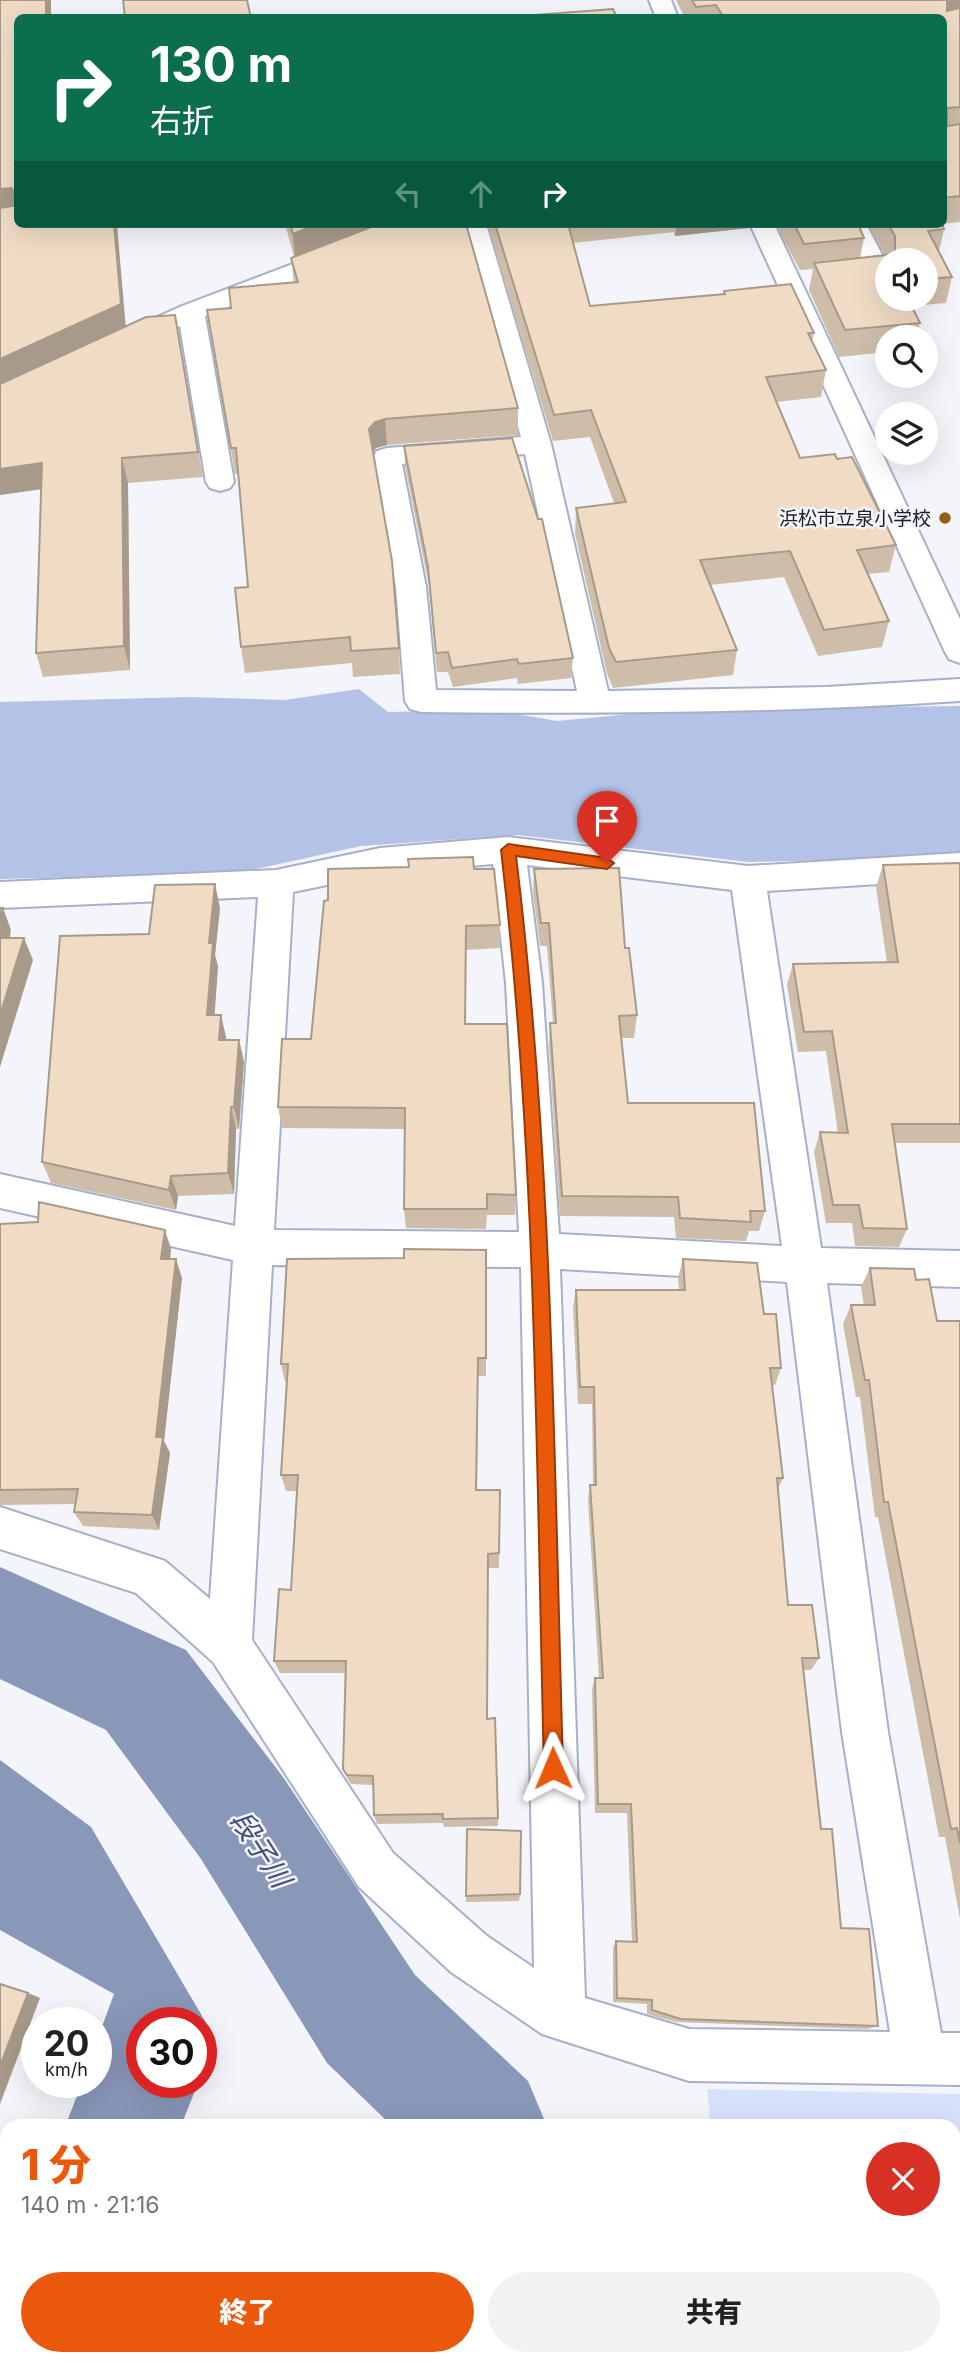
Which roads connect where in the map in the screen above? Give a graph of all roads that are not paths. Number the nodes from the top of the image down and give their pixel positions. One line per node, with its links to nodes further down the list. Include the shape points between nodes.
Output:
1 (410, 228): 6 (street)
2 (475, 228): 8 (street)
3 (765, 228): 5 (street)
4 (856, 228): 5 (street, via 879,274)
5 (810, 280): 10 (street)
6 (191, 312): 7 (street); 9 (street)
7 (110, 348)
8 (537, 444): 12 (street); 12 (street, via 387,457 411,587 421,701)
9 (220, 482)
10 (960, 652)
11 (960, 690): 12 (street, via 842,699)
12 (595, 703)
13 (508, 850): 15 (street); 16 (street, via 380,861); 20 (street, via 524,983)
14 (960, 866): 15 (street)
15 (748, 879): 21 (street)
16 (276, 883): 17 (street); 19 (street)
17 (0, 895)
18 (0, 1191): 19 (street)
19 (254, 1247): 20 (street); 24 (street)
20 (540, 1250): 21 (street); 25 (street)
21 (803, 1265): 22 (street); 26 (street, via 865,1732)
22 (960, 1269)
23 (0, 1528): 24 (street, via 149,1576)
24 (229, 1646): 25 (street, via 376,1870 469,1954)
25 (560, 2016): 26 (street, via 689,2055)
26 (940, 2058)

